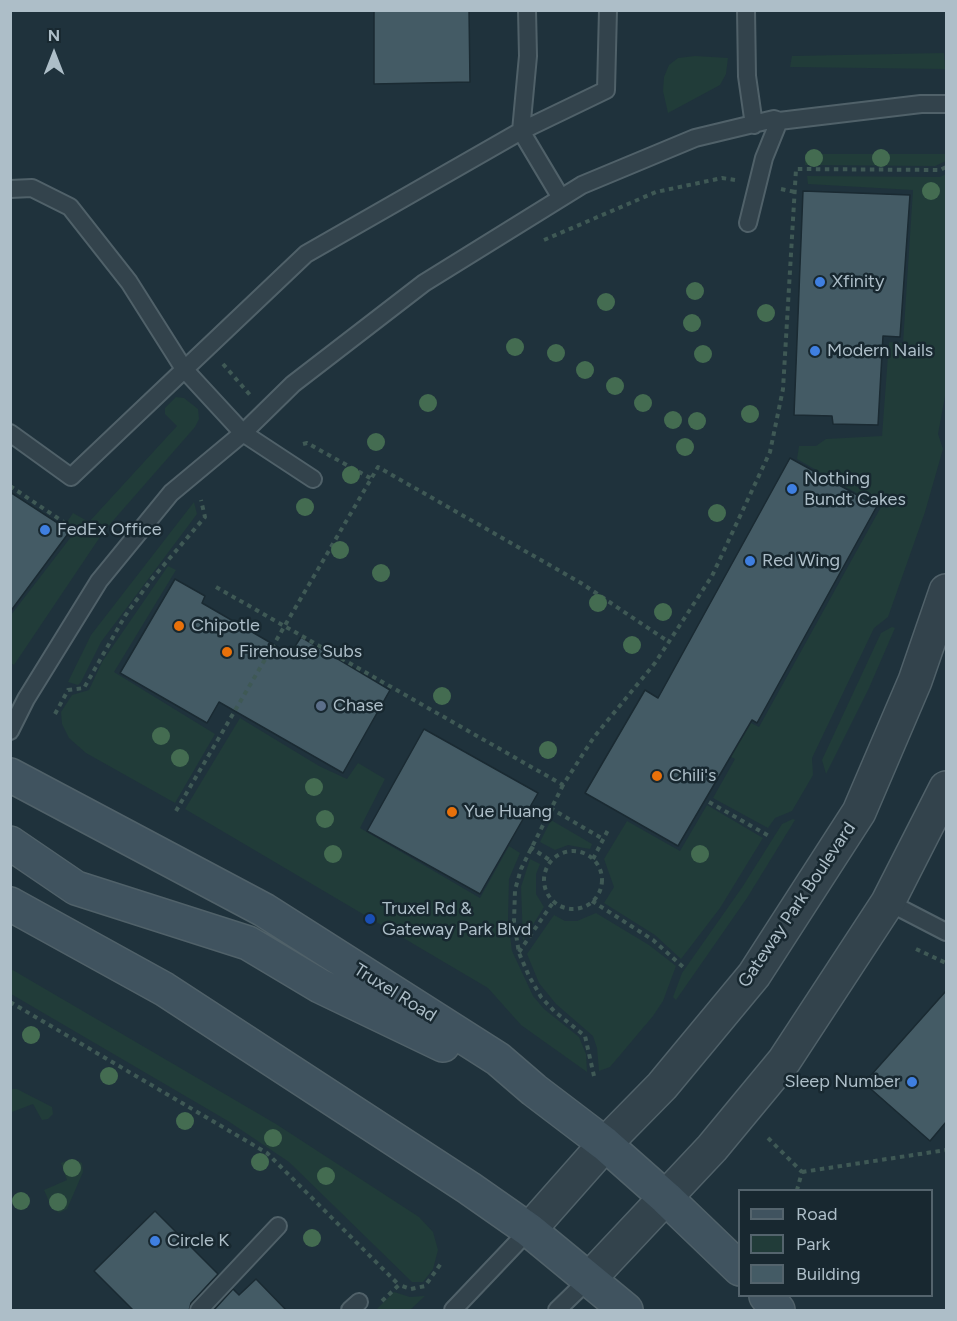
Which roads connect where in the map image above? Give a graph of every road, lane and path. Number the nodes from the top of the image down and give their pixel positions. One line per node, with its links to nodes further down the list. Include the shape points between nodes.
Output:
1 (527, 10): 7 (lane, via 528,56)
2 (608, 10): 7 (lane, via 606,90)
3 (746, 10): 6 (lane, via 747,76)
4 (946, 104): 5 (lane)
5 (779, 121): 6 (lane); 9 (lane)
6 (754, 125): 12 (lane, via 695,138 582,185)
7 (521, 131): 12 (lane); 15 (lane, via 306,254)
8 (946, 167): 11 (path, via 796,169)
9 (758, 185): 11 (path); 13 (lane); 14 (path, via 722,178 656,192)
10 (10, 189): 16 (lane, via 32,188 70,207 129,282)
11 (795, 192): 28 (path, via 783,389 770,452 712,576)
12 (561, 198): 17 (lane, via 424,283 292,384)
13 (748, 223)
14 (540, 242)
15 (208, 346): 16 (lane); 17 (path)
16 (184, 369): 18 (lane, via 71,477); 19 (lane)
17 (264, 412): 19 (lane); 21 (path, via 293,445 307,443)
18 (10, 433)
19 (243, 433): 20 (lane); 30 (lane, via 171,493 99,581)
20 (313, 479)
21 (372, 479): 27 (path); 28 (path, via 378,467 581,583)
22 (10, 486): 24 (path)
23 (208, 493): 29 (path, via 200,501 205,517 125,616 84,688 68,690)
24 (68, 525)
25 (216, 587): 27 (path)
26 (946, 591): 57 (street, Gateway Park Boulevard, via 915,681 859,812 754,975 662,1086)
27 (285, 627): 32 (path); 36 (path)
28 (669, 642): 32 (path, via 594,737)
29 (55, 714)
30 (10, 731)
31 (10, 775): 55 (main road, Truxel Road, via 264,910 498,1059)
32 (563, 785): 35 (path)
33 (946, 788): 46 (street)
34 (709, 802): 38 (path)
35 (550, 808): 39 (path); 41 (path)
36 (176, 811)
37 (608, 830): 39 (path)
38 (769, 836)
39 (603, 839): 42 (path)
40 (10, 843): 55 (main road, via 76,888 248,943 320,986)
41 (530, 847): 43 (path); 50 (path, via 515,890 514,922)
42 (593, 859): 43 (path, via 567,851); 45 (path, via 602,875 602,885)
43 (551, 861): 44 (path, via 544,879)
44 (554, 900): 45 (path, via 575,909); 50 (path)
45 (592, 901): 52 (path, via 653,940)
46 (888, 902): 48 (lane); 61 (street, via 784,1060)
47 (10, 904): 63 (main road, via 164,989)
48 (946, 932)
49 (916, 949): 51 (path)
50 (519, 953): 54 (path, via 541,997 585,1036)
51 (946, 963)
52 (683, 967)
53 (10, 1002): 67 (path, via 267,1153)
54 (594, 1076)
55 (534, 1090): 57 (main road, Truxel Road)
56 (768, 1138): 59 (path)
57 (605, 1144): 61 (main road, Truxel Road); 63 (street, Gateway Park Boulevard)
58 (946, 1150): 59 (path)
59 (802, 1173): 60 (path)
60 (798, 1189)
61 (666, 1198): 65 (main road, Truxel Road); 66 (street)
62 (278, 1226): 70 (lane)
63 (529, 1230): 66 (main road); 71 (lane)
64 (442, 1262): 67 (path, via 425,1286 411,1289)
65 (738, 1267)
66 (589, 1279): 72 (lane); 73 (main road)
67 (399, 1285): 69 (path)
68 (767, 1297): 74 (main road)
69 (379, 1304)
70 (199, 1311)
71 (453, 1311)
72 (557, 1311)
73 (626, 1311)
74 (778, 1311)

